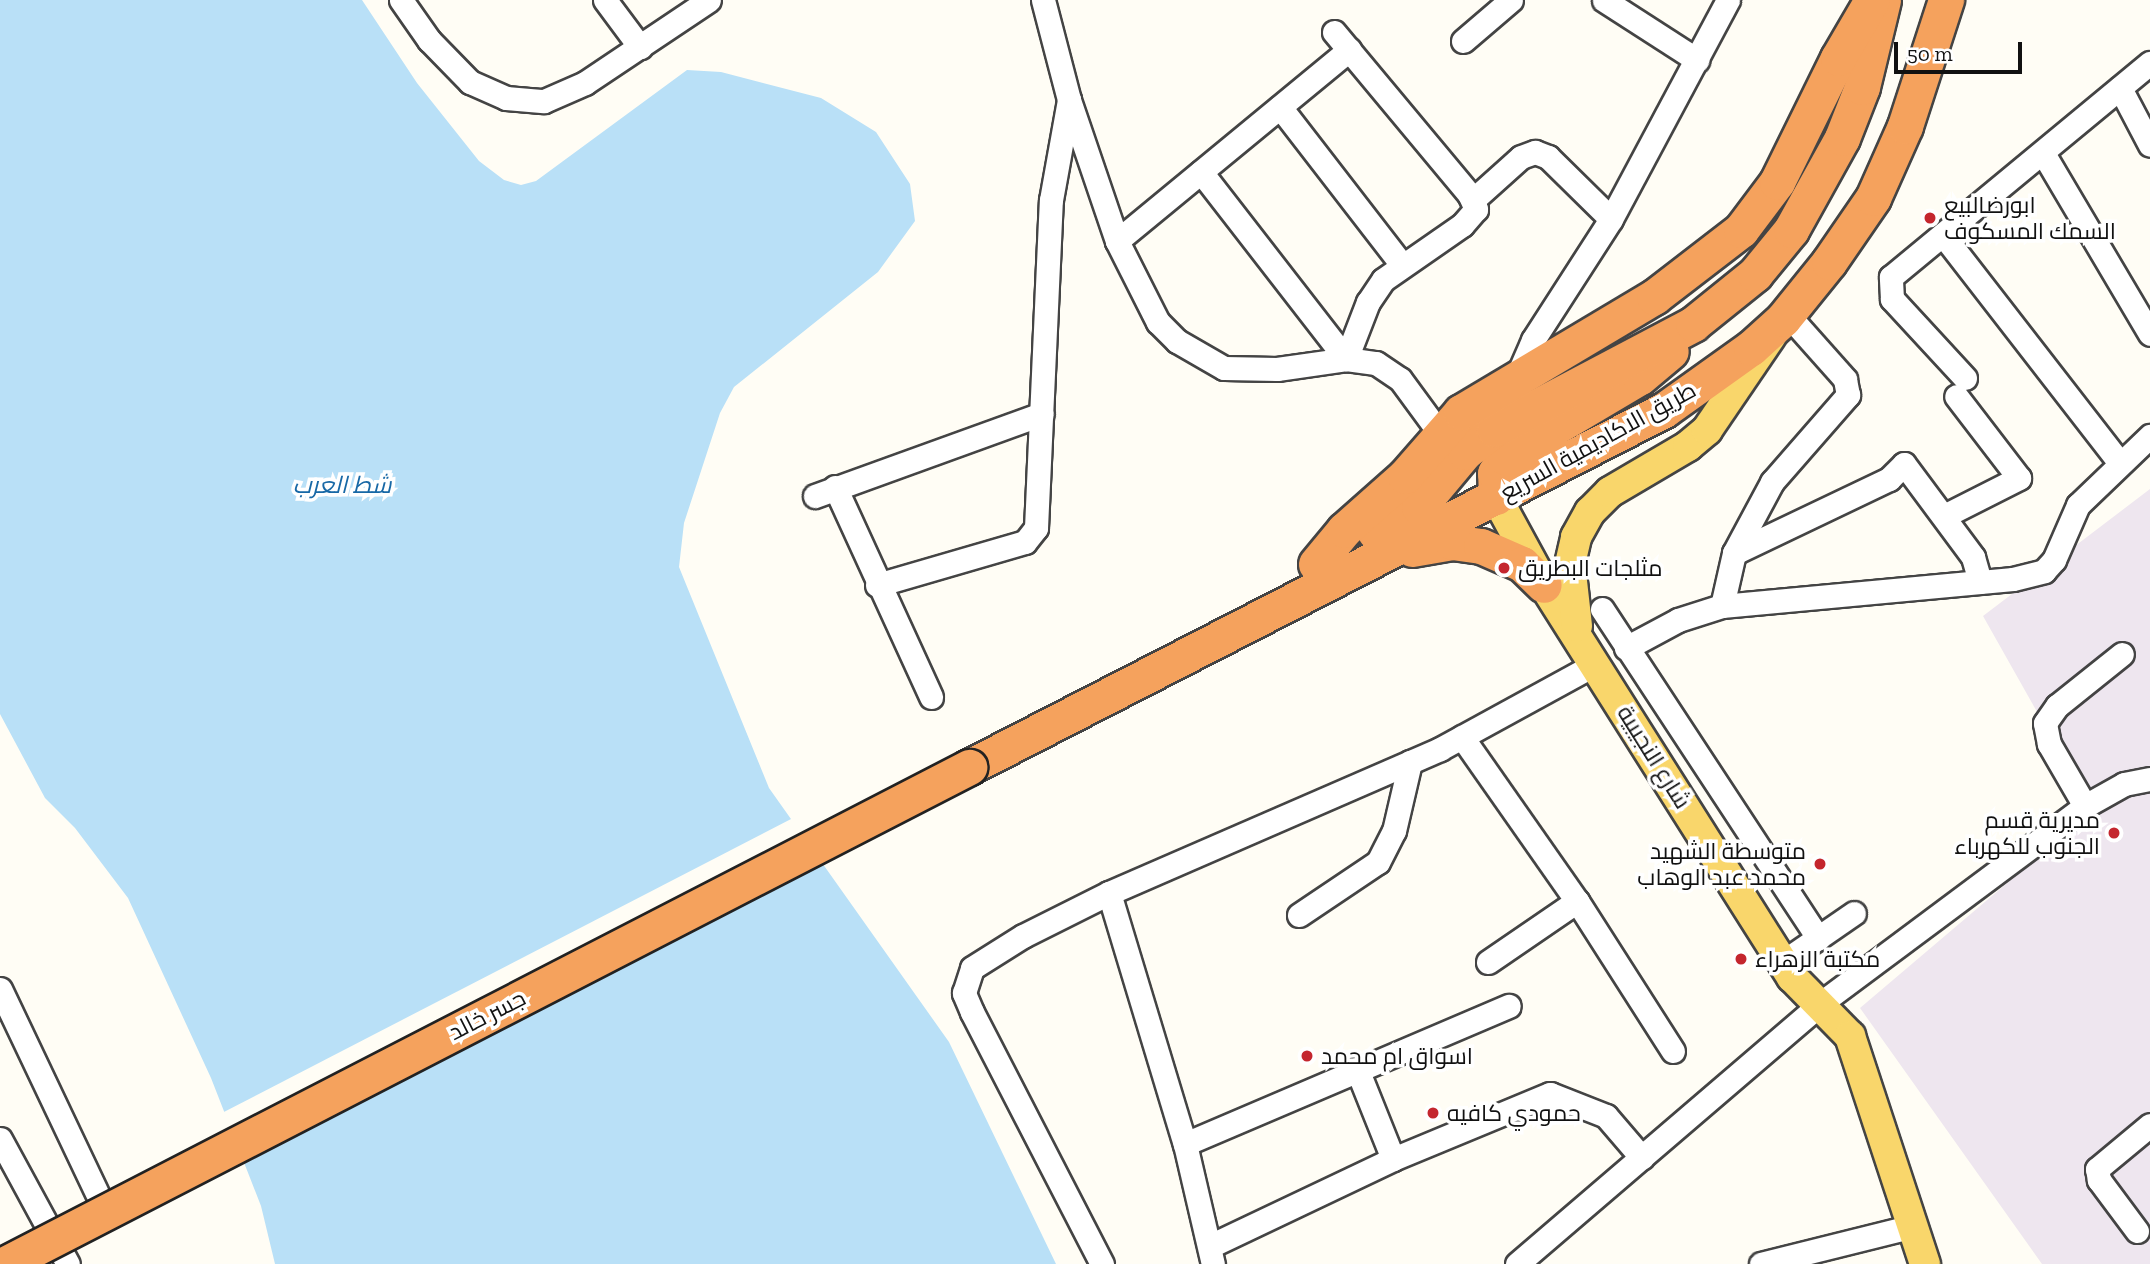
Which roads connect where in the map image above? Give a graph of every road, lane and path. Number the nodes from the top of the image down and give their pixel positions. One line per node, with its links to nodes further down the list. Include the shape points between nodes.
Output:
1 (401, 0): 13 (street, via 456,70 487,93 506,97 544,101 565,95)
2 (605, 0): 13 (street)
3 (709, 0): 13 (street)
4 (1043, 0): 18 (street)
5 (1511, 0): 12 (street)
6 (1604, 0): 15 (street)
7 (1728, 0): 15 (street)
8 (1872, 0): 32 (highway, via 1777,182 1741,230 1654,297)
9 (1883, 0): 29 (highway, via 1853,113 1807,205 1755,274)
10 (1946, 0): 28 (highway, طريق الاكاديمية السريع, via 1905,126 1873,198)
11 (1334, 32): 14 (street)
12 (1463, 41)
13 (640, 47)
14 (1349, 50): 19 (street); 23 (street)
15 (1698, 60): 24 (street)
16 (2150, 63): 17 (street)
17 (2120, 88): 20 (street); 21 (street)
18 (1069, 100): 26 (street); 33 (street, via 1051,200)
19 (1280, 107): 22 (street); 27 (street)
20 (2150, 145)
21 (2043, 153): 25 (street); 30 (street)
22 (1201, 172): 26 (street); 31 (street)
23 (1473, 200): 24 (street, via 1521,157 1535,152 1548,158); 27 (street, via 1476,209 1471,218)
24 (1611, 219): 32 (street, via 1533,340)
25 (1943, 234): 36 (street); 38 (street, via 1896,272 1889,290 1961,387 2019,478)
26 (1117, 241): 31 (street, via 1158,321 1200,357 1224,368 1250,371)
27 (1402, 265): 31 (street, via 1368,302)
28 (1785, 316): 37 (highway, طريق الاكاديمية السريع, via 1751,348 1664,410); 39 (street, via 1845,379 1848,395 1782,468); 50 (main road, via 1707,430 1609,492 1582,524 1572,550 1570,589 1573,617)
29 (1693, 324): 37 (highway, via 1667,355 1640,377 1505,457 1495,473); 40 (highway, via 1494,429 1465,452 1412,513)
30 (2150, 334)
31 (1346, 359): 34 (street, via 1389,370)
32 (1516, 379): 34 (highway, via 1474,402)
33 (1042, 414): 44 (street, via 1032,536 1017,545); 44 (street, via 825,492)
34 (1439, 432): 40 (highway, via 1405,476 1359,514)
35 (2150, 436): 36 (street)
36 (2119, 462): 42 (street, via 2078,505 2054,560 2044,571)
37 (1496, 497): 41 (highway, طريق الاكاديمية السريع); 43 (main road, شارع النجيبية)
38 (1946, 515): 39 (street, via 1904,464 1889,479); 42 (street, via 1973,557)
39 (1734, 553): 45 (street)
40 (1316, 564): 47 (highway)
41 (1362, 564): 43 (highway, via 1437,544 1467,543 1509,556); 47 (highway, طريق الاكاديمية السريع)
42 (1980, 582): 45 (street)
43 (1544, 584): 50 (main road, شارع النجيبية)
44 (877, 585): 51 (street)
45 (1722, 606): 48 (street, via 1678,620)
46 (1602, 609): 48 (street)
47 (1222, 627): 53 (highway)
48 (1626, 648): 61 (street)
49 (2122, 654): 56 (street, via 2049,713 2045,723 2049,744)
50 (1592, 659): 52 (street); 63 (main road, شارع النجيبية)
51 (931, 696)
52 (1462, 737): 54 (street); 58 (street)
53 (964, 758): 74 (highway, جسر خالد); 79 (highway, جسر خالد, bridge)
54 (1410, 762): 57 (street); 60 (street, via 1394,831 1378,862)
55 (2150, 779): 56 (street, via 2124,784)
56 (2085, 806): 65 (street)
57 (1109, 893): 71 (street); 81 (street, via 1023,936 972,968 964,993)
58 (1577, 901): 62 (street); 67 (street)
59 (1854, 914): 61 (street)
60 (1299, 915)
61 (1818, 938): 63 (street)
62 (1488, 962)
63 (1783, 962): 65 (main road, شارع النجيبية)
64 (0, 989): 74 (street)
65 (1821, 1003): 73 (street); 75 (main road, شارع النجيبية, via 1856,1048)
66 (1509, 1006): 68 (street)
67 (1673, 1051)
68 (1357, 1069): 71 (street); 72 (street)
69 (2150, 1125): 76 (street, via 2097,1169 2099,1180)
70 (0, 1139): 80 (street)
71 (1185, 1144): 78 (street)
72 (1393, 1158): 73 (street, via 1550,1094 1606,1116); 78 (street)
73 (1642, 1158): 82 (street)
74 (97, 1193): 77 (highway, جسر خالد)
75 (1913, 1226): 83 (street); 84 (main road, شارع النجيبية)
76 (2137, 1231)
77 (0, 1243)
78 (1212, 1255)
79 (5, 1264)
80 (68, 1264)
81 (1102, 1264)
82 (1517, 1264)
83 (1760, 1264)
84 (1925, 1264)

